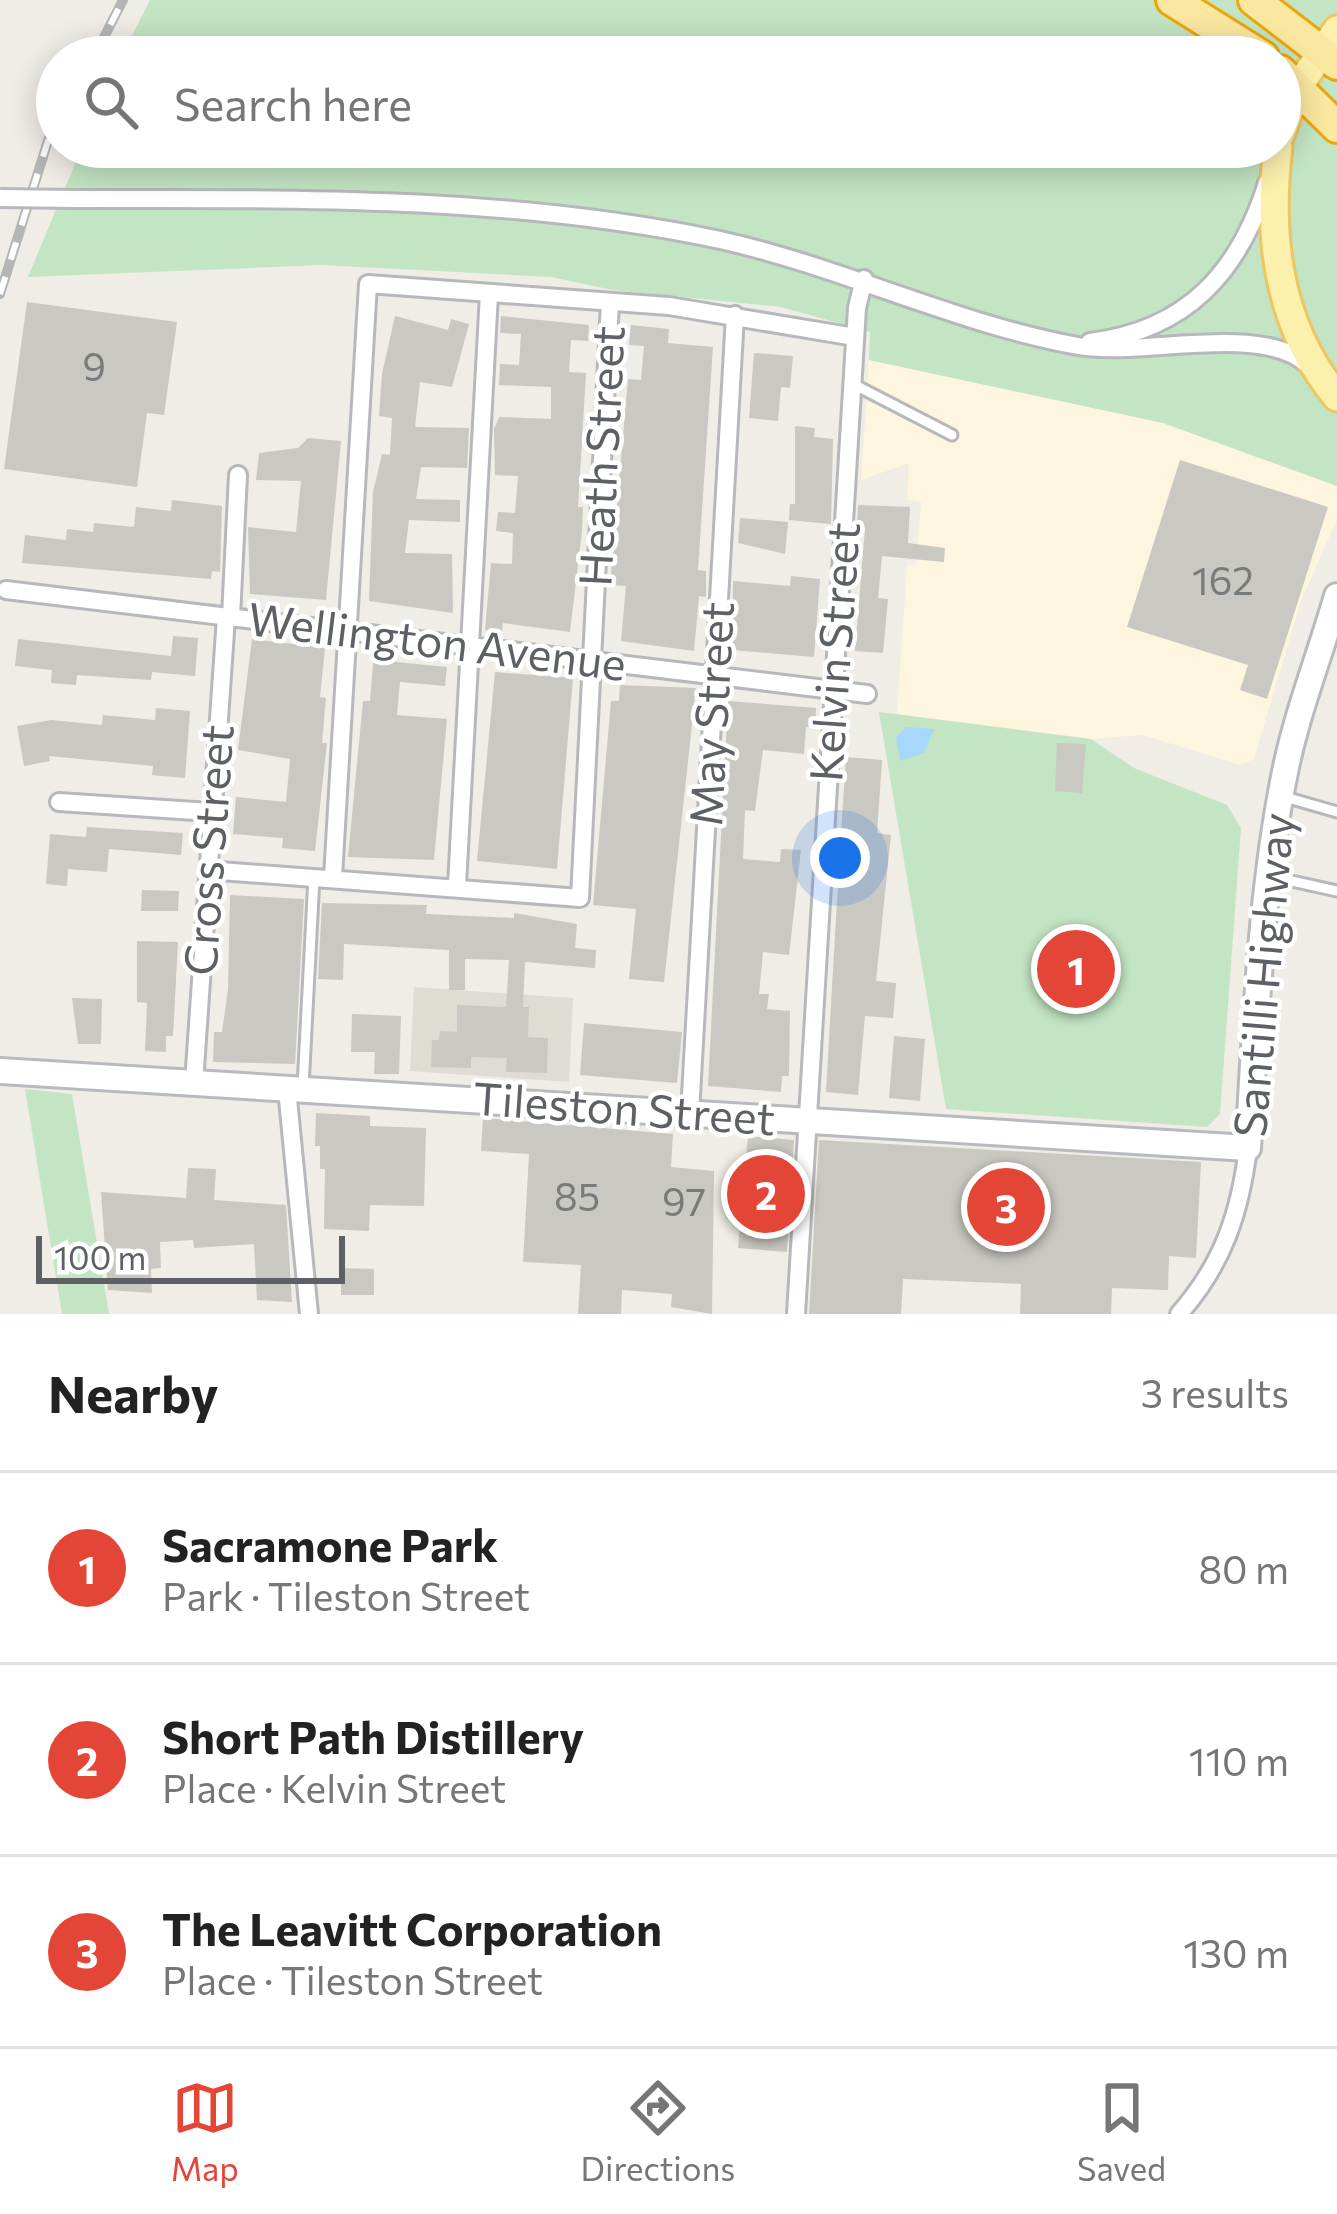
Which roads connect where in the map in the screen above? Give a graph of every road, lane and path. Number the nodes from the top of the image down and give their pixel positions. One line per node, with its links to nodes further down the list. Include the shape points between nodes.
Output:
1 (1172, 0): 3 (highway)
2 (1254, 0): 4 (highway)
3 (1229, 36)
4 (1332, 48): 5 (main road)
5 (1301, 70)
6 (1301, 91): 7 (highway)
7 (1337, 128)
8 (1270, 168): 16 (street, via 1243,248 1201,298 1135,332)
9 (1277, 168): 18 (main road, via 1276,258 1293,323)
10 (0, 198): 11 (street, bridge, via 539,212 695,235)
11 (864, 279): 15 (street, Kelvin Street); 16 (street)
12 (489, 294): 13 (street); 25 (street, via 368,284); 26 (street)
13 (610, 302): 14 (street); 27 (street, Heath Street)
14 (735, 315): 15 (street); 28 (street, May Street)
15 (855, 337): 17 (street, Kelvin Street)
16 (1054, 341): 18 (street, via 1130,351 1274,345)
17 (853, 384): 19 (lane); 29 (street, Kelvin Street)
18 (1330, 388)
19 (952, 436)
20 (238, 475): 23 (street, Cross Street)
21 (6, 590): 23 (street, Wellington Avenue)
22 (1337, 596): 24 (main road, Santilli Highway)
23 (228, 617): 25 (street, Wellington Avenue); 33 (street, Cross Street)
24 (1333, 617): 31 (main road, Santilli Highway)
25 (348, 631): 26 (street, Wellington Avenue); 37 (street)
26 (470, 646): 27 (street, Wellington Avenue); 38 (street)
27 (592, 661): 28 (street, Wellington Avenue); 38 (street, Heath Street, via 580,898)
28 (714, 675): 29 (street, Wellington Avenue); 43 (street, May Street)
29 (833, 690): 30 (street, Wellington Avenue); 44 (street, Kelvin Street)
30 (867, 694)
31 (1280, 796): 34 (lane); 36 (main road, Santilli Highway)
32 (59, 802): 33 (street)
33 (210, 812): 35 (street, Cross Street)
34 (1337, 812)
35 (206, 870): 37 (street); 41 (street, Cross Street)
36 (1269, 876): 39 (lane); 45 (main road, Santilli Highway)
37 (324, 877): 38 (street); 42 (lane)
38 (457, 885)
39 (1337, 891)
40 (4, 1071): 41 (main road, Tileston Street)
41 (194, 1083): 42 (main road, Tileston Street)
42 (295, 1089): 43 (main road, Tileston Street); 46 (street)
43 (690, 1113): 44 (main road, Tileston Street)
44 (808, 1121): 45 (main road, Tileston Street); 47 (street, Kelvin Street)
45 (1247, 1148): 48 (street, Santilli Highway, via 1232,1234)
46 (309, 1314)
47 (796, 1314)
48 (1179, 1314)

